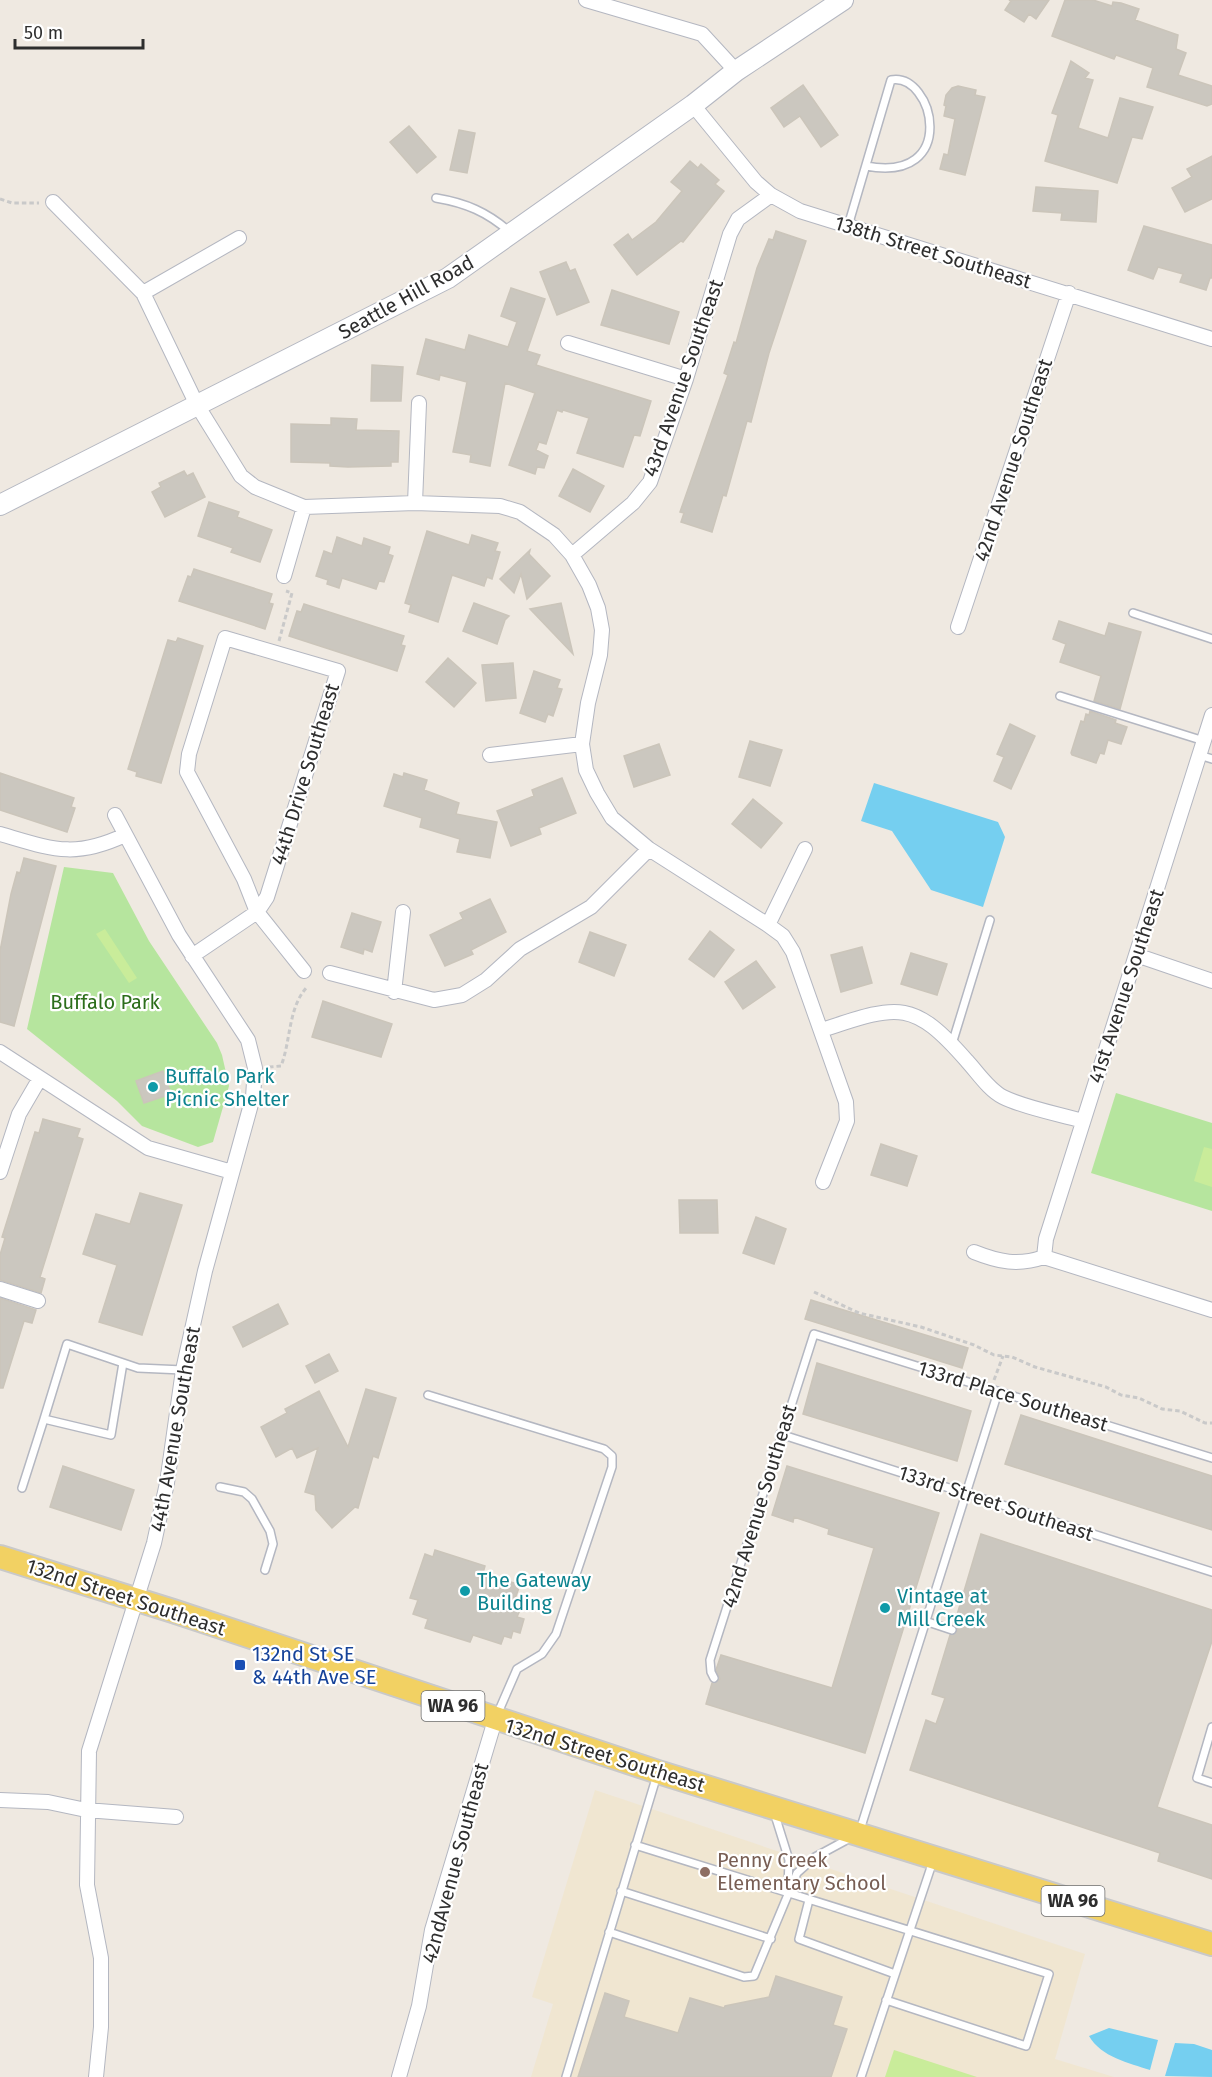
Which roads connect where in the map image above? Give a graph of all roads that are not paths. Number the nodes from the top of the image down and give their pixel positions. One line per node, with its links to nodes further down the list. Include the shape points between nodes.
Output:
1 (586, 0): 3 (street, via 702,34)
2 (843, 0): 3 (main road, Seattle Hill Road)
3 (736, 71): 4 (main road, Seattle Hill Road)
4 (693, 105): 6 (street, 138th Street Southeast); 10 (main road, Seattle Hill Road)
5 (866, 166): 5 (lane, via 891,80 908,81 923,99 930,118 925,149 908,165 882,169); 9 (lane)
6 (771, 195): 9 (street, 138th Street Southeast, via 800,211); 16 (street, 43rd Avenue Southeast, via 738,219 730,234)
7 (436, 198): 10 (lane, via 464,203)
8 (53, 202): 12 (street)
9 (848, 226): 13 (street, 138th Street Southeast)
10 (512, 233): 18 (main road, Seattle Hill Road, via 448,278)
11 (239, 238): 12 (street)
12 (143, 293): 18 (street)
13 (1068, 293): 14 (street, 138th Street Southeast); 25 (street, 42nd Avenue Southeast)
14 (1212, 339)
15 (568, 343): 16 (street)
16 (686, 379): 22 (street, 43rd Avenue Southeast, via 650,482 633,503)
17 (419, 403): 20 (street)
18 (197, 405): 19 (main road, Seattle Hill Road); 21 (street, via 241,476 277,498)
19 (2, 501)
20 (415, 503): 21 (street); 22 (street, via 469,503 520,512 554,535)
21 (304, 507): 23 (street)
22 (572, 555): 30 (street, via 589,585 602,630)
23 (282, 582)
24 (1133, 613): 26 (lane)
25 (958, 627)
26 (1212, 639)
27 (1060, 696): 29 (lane)
28 (1212, 715): 29 (street, 41st Avenue Southeast)
29 (1204, 741): 32 (street, 41st Avenue Southeast)
30 (582, 744): 31 (street); 36 (street, via 586,770 612,818)
31 (490, 755)
32 (1206, 757): 42 (street, 41st Avenue Southeast)
33 (115, 815): 34 (street, 44th Avenue Southeast)
34 (126, 835): 35 (street, via 98,848 62,851); 43 (street, 44th Avenue Southeast)
35 (1, 839)
36 (649, 849): 41 (street); 47 (street, via 591,908 520,949 486,980 462,995 434,1000)
37 (805, 849): 41 (street)
38 (257, 912): 38 (street, 44th Drive Southeast, via 267,897 338,671 225,638 187,772 244,879); 43 (street, 44th Drive Southeast); 45 (street)
39 (403, 912): 47 (street)
40 (990, 920): 49 (lane)
41 (768, 925): 48 (street, via 783,936 793,952)
42 (1136, 955): 46 (street); 52 (street, 41st Avenue Southeast)
43 (192, 956): 54 (street, 44th Avenue Southeast, via 248,1040 255,1068 253,1097)
44 (330, 973): 47 (street)
45 (307, 975)
46 (1212, 981)
47 (394, 992)
48 (822, 1030): 49 (street, via 873,1013 906,1013 920,1016); 55 (street, via 846,1102 847,1121)
49 (952, 1044): 52 (street, via 1003,1097)
50 (0, 1052): 51 (street)
51 (40, 1078): 53 (street, via 19,1114); 54 (street, via 148,1148)
52 (1083, 1121): 57 (street, 41st Avenue Southeast, via 1046,1239)
53 (0, 1172)
54 (232, 1172): 63 (street, 44th Avenue Southeast)
55 (823, 1182)
56 (974, 1252): 57 (street, via 997,1261 1024,1263)
57 (1044, 1257): 60 (street)
58 (0, 1289): 59 (street)
59 (38, 1301)
60 (1212, 1310)
61 (814, 1334): 64 (lane, 133rd Place Southeast); 67 (lane, 42nd Avenue Southeast)
62 (123, 1363): 63 (lane, via 138,1368); 66 (lane, via 67,1344); 66 (lane, via 111,1435)
63 (183, 1370): 75 (street, 44th Avenue Southeast, via 156,1533)
64 (998, 1392): 68 (lane, 133rd Place Southeast); 71 (lane)
65 (428, 1395): 79 (lane, via 604,1449 612,1456 612,1467 556,1634 542,1654 517,1669)
66 (44, 1419): 70 (lane)
67 (780, 1434): 71 (lane, 133rd Street Southeast); 78 (lane, 42nd Avenue Southeast, via 710,1660)
68 (1212, 1458)
69 (220, 1487): 73 (lane, via 244,1491 261,1515 273,1544)
70 (22, 1488)
71 (965, 1493): 74 (lane, 133rd Street Southeast); 76 (lane)
72 (0, 1557): 75 (main road, 132nd Street Southeast / WA 96)
73 (265, 1570)
74 (1212, 1572)
75 (135, 1599): 79 (main road, 132nd Street Southeast / WA 96); 85 (street, 44th Avenue Southeast, via 89,1751)
76 (925, 1621): 77 (lane); 87 (lane)
77 (952, 1630)
78 (714, 1677)
79 (495, 1720): 81 (main road, 132nd Street Southeast / WA 96); 100 (street, 42ndAvenue Southeast, via 432,1930 419,2006)
80 (1212, 1727): 82 (lane, via 1197,1778)
81 (658, 1772): 84 (main road, 132nd Street Southeast / WA 96); 88 (lane)
82 (1212, 1783)
83 (0, 1800): 85 (street, via 48,1802)
84 (772, 1806): 87 (main road, 132nd Street Southeast / WA 96); 91 (lane, via 789,1860)
85 (86, 1810): 86 (street); 99 (street, 44th Avenue Southeast, via 87,1885 101,1958)
86 (176, 1817)
87 (858, 1834): 89 (main road, 132nd Street Southeast / WA 96); 91 (lane, via 815,1857 797,1873)
88 (635, 1845): 90 (lane); 91 (lane)
89 (934, 1858): 93 (lane); 96 (main road, 132nd Street Southeast / WA 96)
90 (621, 1891): 94 (lane); 95 (lane)
91 (787, 1893): 92 (lane); 95 (lane)
92 (809, 1900): 93 (lane); 97 (lane, via 799,1939)
93 (909, 1930): 97 (lane); 98 (lane, via 1049,1974 1026,2046)
94 (609, 1932): 95 (lane, via 744,1977 754,1976); 101 (lane)
95 (771, 1939)
96 (1212, 1944)
97 (895, 1974): 98 (lane)
98 (886, 2000): 102 (lane)
99 (96, 2077)
100 (399, 2077)
101 (566, 2077)
102 (861, 2077)

